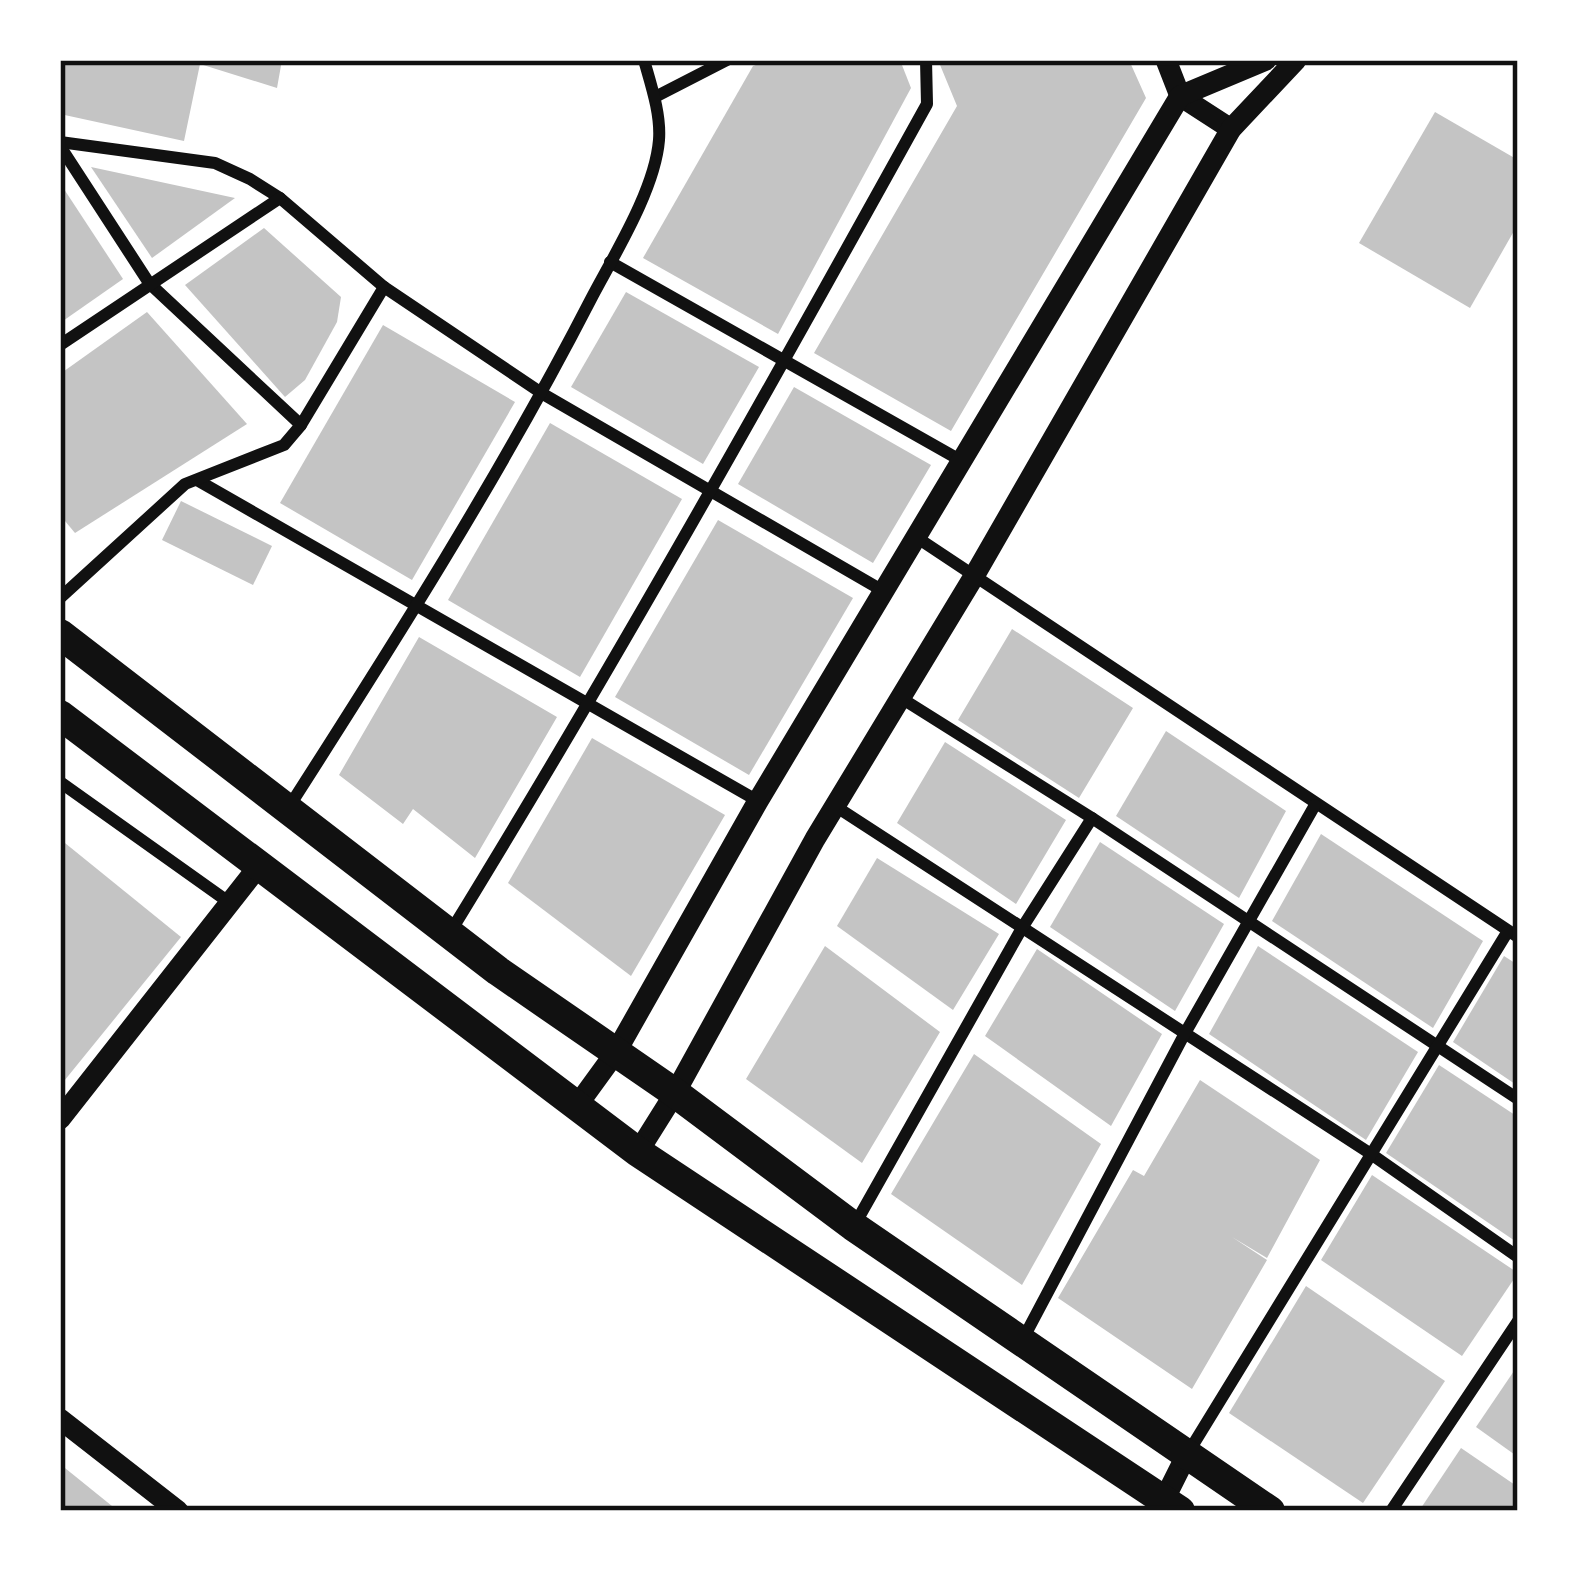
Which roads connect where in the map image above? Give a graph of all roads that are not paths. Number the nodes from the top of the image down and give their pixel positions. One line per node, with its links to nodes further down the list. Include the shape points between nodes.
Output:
1 (644, 60): 8 (street)
2 (727, 60): 8 (street)
3 (926, 60): 16 (street, via 927,104)
4 (1166, 60): 7 (street)
5 (1266, 60): 7 (street)
6 (1296, 60): 9 (street)
7 (1180, 96): 9 (street); 19 (street)
8 (655, 98): 12 (street, via 660,140 651,176)
9 (1231, 129): 23 (street)
10 (60, 144): 11 (street, via 215,163); 13 (street)
11 (280, 198): 13 (street); 14 (street)
12 (610, 262): 16 (street); 17 (street)
13 (149, 283): 15 (street); 18 (street)
14 (384, 287): 17 (street); 18 (street)
15 (60, 345)
16 (786, 358): 19 (street); 21 (street)
17 (543, 394): 21 (street); 26 (street)
18 (301, 425): 20 (street, via 284,445)
19 (960, 460): 22 (street)
20 (197, 480): 25 (street); 26 (street)
21 (713, 491): 24 (street); 29 (street)
22 (916, 537): 23 (street); 24 (street)
23 (973, 578): 28 (street); 34 (street)
24 (886, 593): 32 (street)
25 (60, 598)
26 (418, 605): 29 (street); 35 (street)
27 (60, 634): 35 (main road)
28 (901, 698): 33 (street); 36 (street)
29 (590, 705): 32 (street); 41 (street)
30 (60, 715): 37 (main road)
31 (60, 782): 38 (street)
32 (758, 801): 45 (street)
33 (835, 806): 40 (street); 46 (street)
34 (1316, 806): 39 (street); 42 (street)
35 (287, 811): 41 (main road)
36 (1092, 818): 39 (street); 40 (street)
37 (258, 866): 38 (street); 48 (main road)
38 (230, 903): 49 (street)
39 (1250, 921): 43 (street); 44 (street)
40 (1022, 928): 43 (street); 52 (street)
41 (451, 932): 45 (main road)
42 (1513, 934): 44 (street)
43 (1184, 1035): 51 (street); 55 (street)
44 (1438, 1047): 47 (street); 51 (street)
45 (616, 1052): 46 (main road); 48 (street)
46 (675, 1094): 50 (street); 52 (main road)
47 (1518, 1099)
48 (576, 1106): 50 (main road)
49 (60, 1118)
50 (638, 1152): 59 (main road)
51 (1371, 1154): 53 (street); 57 (street)
52 (853, 1226): 55 (main road)
53 (1518, 1257)
54 (1518, 1321): 62 (street)
55 (1022, 1342): 57 (main road)
56 (60, 1419): 58 (street)
57 (1187, 1454): 59 (street); 61 (main road)
58 (149, 1502): 60 (street)
59 (1167, 1507)
60 (178, 1511)
61 (1270, 1511)
62 (1391, 1511)

